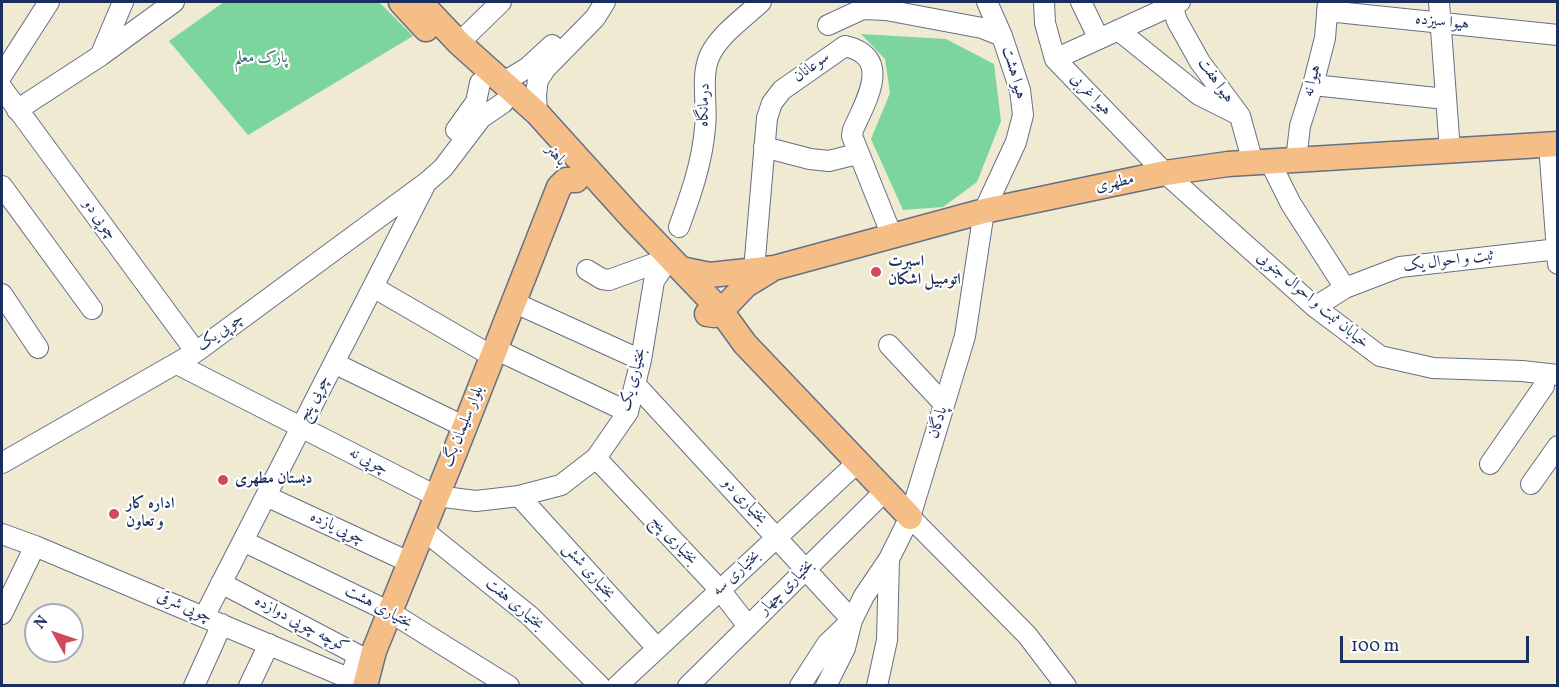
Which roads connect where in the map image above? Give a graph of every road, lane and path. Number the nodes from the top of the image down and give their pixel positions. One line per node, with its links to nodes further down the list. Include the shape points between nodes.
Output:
1 (49, 2): 25 (street)
2 (123, 2): 23 (street)
3 (174, 2): 23 (street)
4 (401, 2): 28 (main road, باهنر)
5 (420, 2): 22 (main road, باهنر)
6 (501, 2): 22 (street)
7 (598, 2): 28 (street, via 527,68)
8 (605, 2): 31 (street, via 538,80)
9 (762, 2): 44 (street, درمانگاه, via 710,55 706,67 706,128 697,179)
10 (987, 2): 20 (street, هیوا هشت)
11 (1044, 2): 24 (street, هیوا غربی)
12 (1081, 2): 21 (street)
13 (1439, 2): 16 (street)
14 (1174, 3): 18 (street); 32 (street, هیوا هفت, via 1177,21 1200,62)
15 (1328, 6): 16 (street, هیوا سیزده); 26 (street, هیوا نه, via 1325,38)
16 (1441, 23): 19 (street, هیوا سیزده); 29 (street)
17 (828, 25): 20 (street, via 863,9 886,10 982,28)
18 (1118, 30): 21 (street); 32 (street, via 1199,94)
19 (1557, 35)
20 (1002, 36): 43 (street, هیوا هشت, via 1020,90 1023,115 1016,142)
21 (1099, 39): 24 (street)
22 (459, 43): 28 (main road, باهنر)
23 (100, 56): 30 (street)
24 (1055, 59): 39 (street, هیوا غربی)
25 (2, 75)
26 (1313, 85): 29 (street); 37 (street, هیوا نه, via 1300,126)
27 (2, 88): 30 (street, چوپی دو)
28 (495, 90): 31 (main road, باهنر); 40 (main road, باهنر); 41 (street, چوپی یک, via 481,118 443,168); 41 (street, via 476,102 434,161)
29 (1446, 99): 35 (street)
30 (17, 110): 59 (street, چوپی دو)
31 (537, 113): 47 (main road, باهنر)
32 (1240, 116): 38 (street, هیوا هفت)
33 (1553, 145): 35 (main road, مطهری); 46 (street, ثبت و احوال یک)
34 (764, 147): 36 (street, via 830,161); 36 (street, سوعانان, via 767,118 782,90 845,46 860,52 874,73 872,90 853,130); 48 (street, سوعانان)
35 (1450, 151): 37 (main road, مطهری)
36 (857, 154): 45 (street, سوعانان)
37 (1296, 160): 38 (main road, مطهری)
38 (1262, 163): 39 (main road, مطهری); 51 (street, هیوا هفت)
39 (1165, 173): 43 (main road, مطهری); 54 (street, خیابان ثبت و احوال جنوبی)
40 (576, 180): 47 (main road, باهنر); 53 (main road, بلوار سلیمان بگ, via 566,180 559,187)
41 (427, 182): 50 (street, چوپی پنج); 59 (street, چوپی یک)
42 (2, 186): 55 (street)
43 (984, 211): 45 (main road, مطهری); 66 (street, پادگان, via 965,336)
44 (680, 227)
45 (892, 236): 48 (main road, مطهری)
46 (1557, 254): 51 (street, ثبت و احوال یک, via 1400,267)
47 (666, 267): 48 (main road, مطهری, via 710,275); 49 (street, via 609,280); 56 (main road, باهنر); 61 (street, بختیاری یک, via 654,281)
48 (764, 269): 56 (main road)
49 (587, 270)
50 (373, 287): 60 (street); 62 (street, چوپی پنج)
51 (1345, 288): 54 (street, ثبت و احوال یک)
52 (2, 294): 58 (street)
53 (513, 302): 60 (main road, بلوار سلیمان بگ); 61 (street)
54 (1315, 307): 65 (street, خیابان ثبت و احوال جنوبی, via 1380,356 1433,368 1522,371)
55 (92, 309)
56 (714, 313): 72 (main road, باهنر)
57 (889, 345): 66 (street)
58 (38, 348)
59 (196, 352): 63 (street, چوپی یک)
60 (493, 353): 67 (street); 69 (main road, بلوار سلیمان بگ)
61 (641, 360): 64 (street, بختیاری یک)
62 (334, 363): 68 (street, چوپی پنج); 69 (street)
63 (177, 364): 68 (street, چوپی نه); 73 (street, چوپی یک)
64 (635, 384): 67 (street, بختیاری یک); 83 (street, بختیاری دو)
65 (1553, 386): 74 (street)
66 (944, 404): 80 (street, پادگان)
67 (628, 412): 71 (street, بختیاری یک)
68 (301, 427): 77 (street, چوپی پنج); 78 (street, چوپی نه)
69 (465, 427): 78 (main road, بلوار سلیمان بگ)
70 (1557, 446): 75 (street)
71 (596, 458): 79 (street, بختیاری یک, via 561,485); 90 (street, بختیاری پنج)
72 (858, 462): 76 (main road, باهنر); 83 (street, بختیاری سه)
73 (2, 463)
74 (1490, 464)
75 (1531, 484)
76 (885, 490): 80 (main road, باهنر); 88 (street, بختیاری چهار)
77 (266, 496): 84 (street, چوپی پنج); 87 (street, چوپی یازده)
78 (436, 496): 79 (street, بختیاری یک, via 476,501); 81 (main road, بلوار سلیمان بگ)
79 (519, 496): 98 (street, بختیاری شش)
80 (910, 517): 86 (street, پادگان); 109 (street, via 1027,635)
81 (422, 529): 87 (main road, بلوار سلیمان بگ); 103 (street, بختیاری هفت, via 530,616)
82 (2, 534): 85 (street, چوپی شرقی)
83 (776, 537): 88 (street, بختیاری دو); 90 (street, بختیاری سه)
84 (243, 541): 89 (street, چوپی پنج); 91 (street, بختیاری هشت)
85 (35, 546): 92 (street); 93 (street, چوپی شرقی)
86 (889, 559): 94 (street, پادگان); 108 (street, via 887,640)
87 (409, 562): 91 (main road, بلوار سلیمان بگ)
88 (805, 570): 94 (street, بختیاری دو); 96 (street, بختیاری چهار)
89 (221, 583): 93 (street, چوپی پنج); 99 (street, کوچه چوپی دوازده, via 358,655)
90 (720, 590): 96 (street, بختیاری پنج); 98 (street, بختیاری سه)
91 (390, 612): 99 (main road, بلوار سلیمان بگ); 102 (street, بختیاری هشت)
92 (2, 614)
93 (204, 616): 95 (street, چوپی شرقی)
94 (852, 620): 106 (street, via 827,644); 107 (street, via 845,648)
95 (222, 624): 97 (street, چوپی شرقی); 100 (street)
96 (748, 626): 105 (street, بختیاری چهار)
97 (269, 644): 99 (street, چوپی شرقی); 101 (street)
98 (657, 648): 104 (street, بختیاری سه)
99 (360, 683)
100 (194, 686)
101 (249, 686)
102 (509, 686)
103 (600, 686)
104 (617, 686)
105 (688, 686)
106 (800, 686)
107 (826, 686)
108 (877, 686)
109 (1066, 686)

